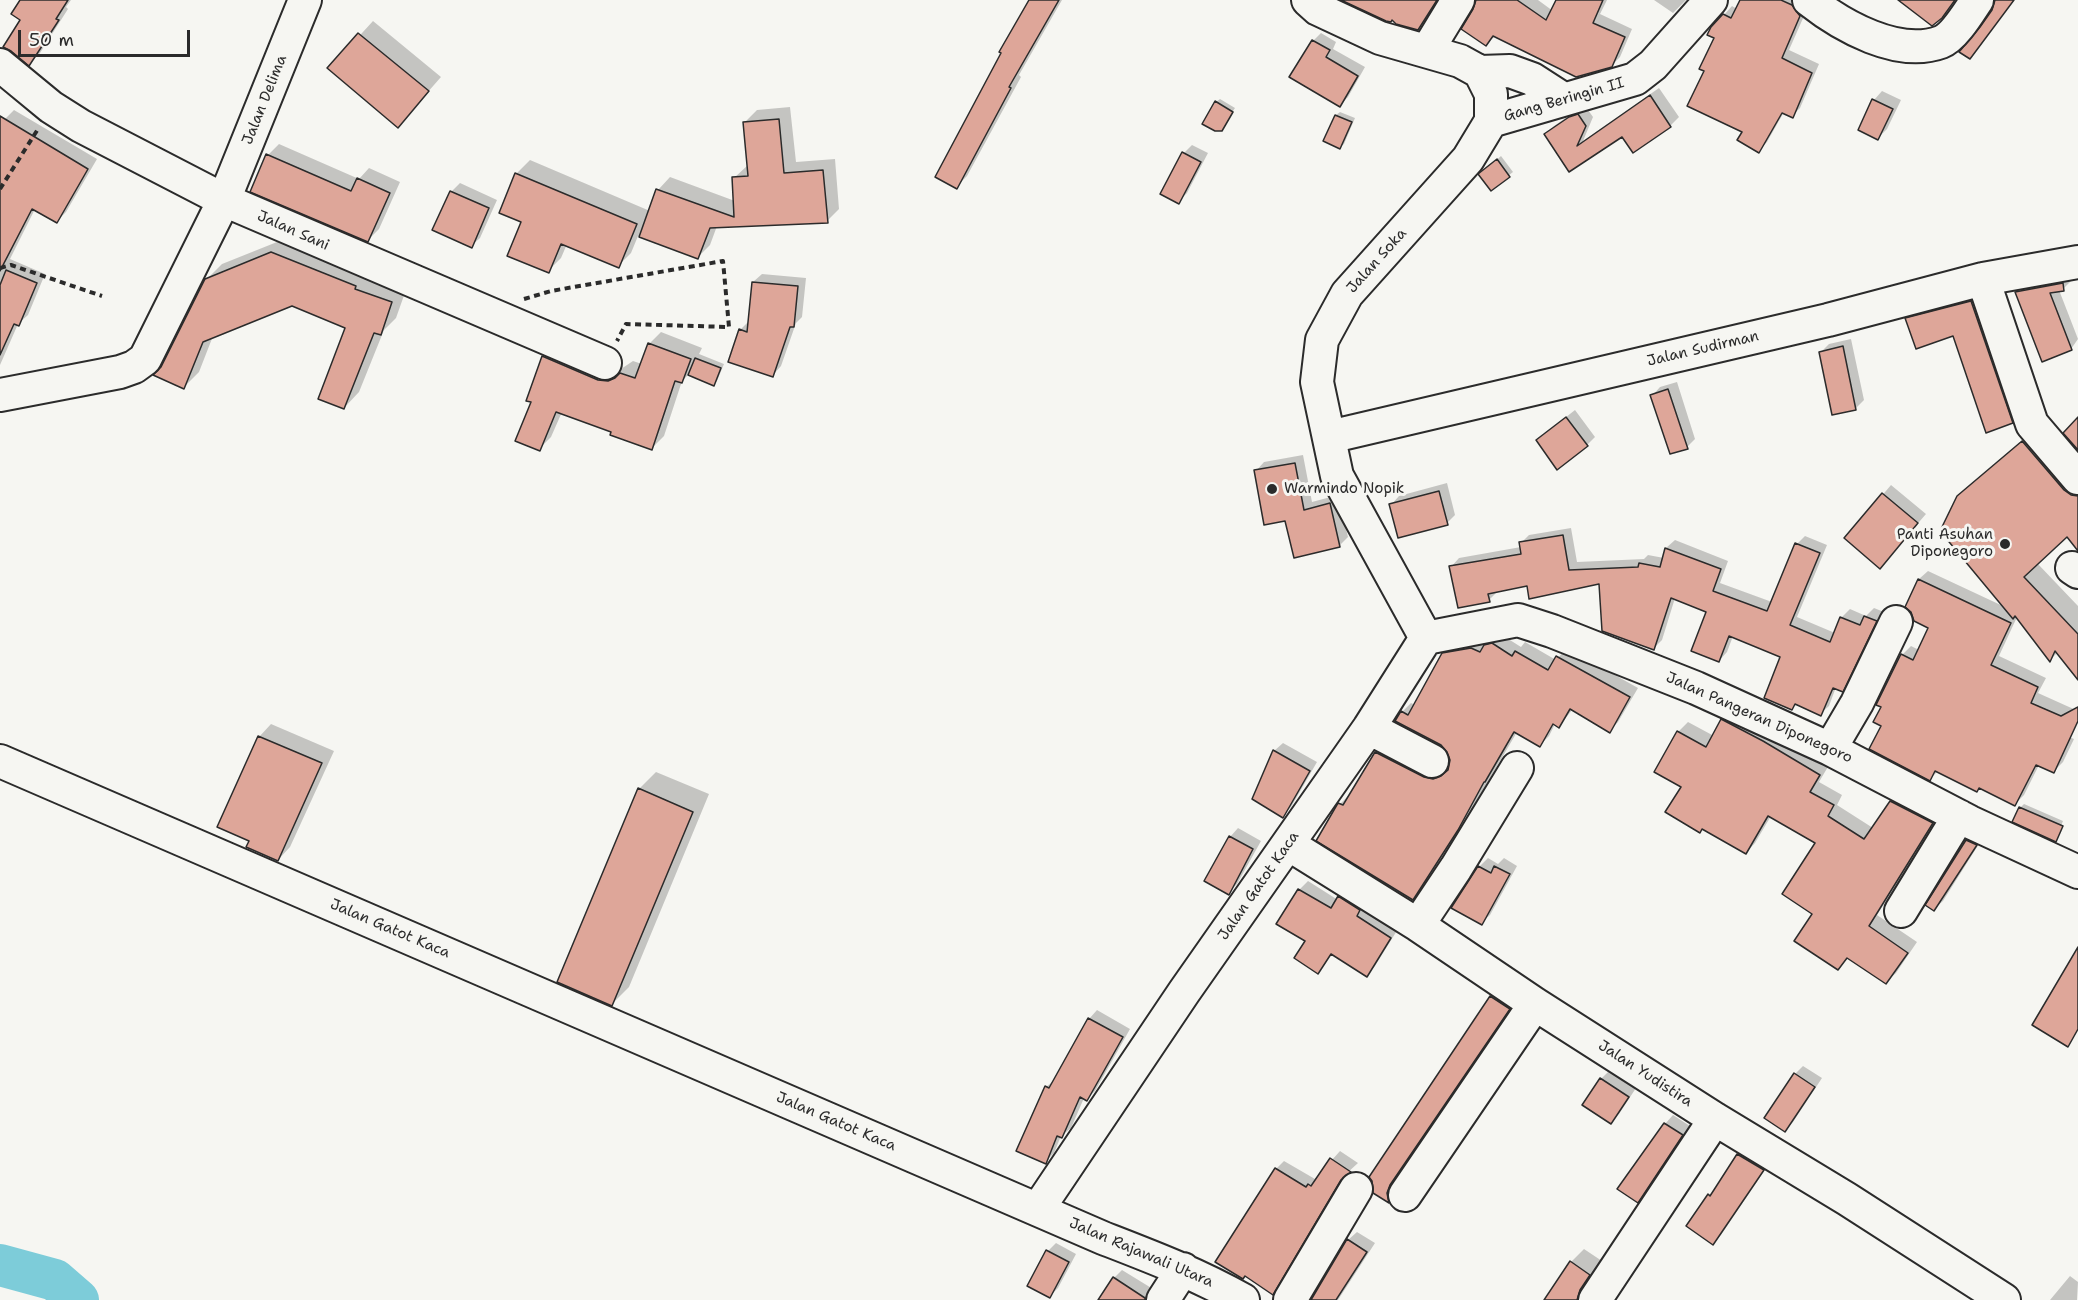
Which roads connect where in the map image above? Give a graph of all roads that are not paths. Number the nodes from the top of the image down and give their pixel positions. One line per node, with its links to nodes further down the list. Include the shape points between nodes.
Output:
1 (305, 0): 12 (street, Jalan Delima)
2 (1308, 0): 7 (street, via 1318,9 1380,38)
3 (1712, 0): 10 (street, Gang Beringin II, via 1653,65 1635,79)
4 (1809, 0): 5 (street, via 1871,38 1914,47 1943,41)
5 (1977, 0)
6 (1451, 4): 7 (street)
7 (1427, 51): 9 (street)
8 (0, 65): 12 (street, Jalan Sani, via 81,126)
9 (1480, 72): 10 (street, via 1510,71 1532,79); 11 (street, via 1491,94)
10 (1563, 99): 11 (street, Gang Beringin II)
11 (1491, 121): 17 (street, Jalan Soka, via 1468,159 1347,294 1322,340 1317,382)
12 (224, 200): 15 (street, Jalan Sani); 16 (street, Jalan Delima, via 145,359 120,372)
13 (2078, 262): 14 (street, Jalan Sudirman)
14 (1983, 279): 17 (street, Jalan Sudirman, via 1828,320); 18 (street, via 2032,424)
15 (604, 363)
16 (0, 395)
17 (1329, 437): 20 (street, Jalan Soka, via 1337,476)
18 (2078, 478)
19 (1896, 622): 22 (street)
20 (1426, 638): 21 (street, Jalan Gatot Kaca); 22 (street, Jalan Pangeran Diponegoro, via 1518,620 1696,688)
21 (1369, 728): 24 (street); 27 (street, Jalan Gatot Kaca)
22 (1830, 749): 26 (street, Jalan Pangeran Diponegoro)
23 (0, 760): 35 (street, Jalan Gatot Kaca)
24 (1432, 761)
25 (1517, 768): 30 (street)
26 (1959, 816): 28 (street, Jalan Pangeran Diponegoro); 29 (street)
27 (1288, 844): 30 (street, Jalan Yudistira); 35 (street, Jalan Gatot Kaca)
28 (2078, 872)
29 (1901, 911)
30 (1418, 925): 31 (street, Jalan Yudistira)
31 (1535, 1004): 32 (street, Jalan Yudistira); 34 (street)
32 (1715, 1119): 40 (street); 41 (street, Jalan Yudistira)
33 (1356, 1189): 39 (street)
34 (1405, 1195)
35 (1038, 1209): 36 (street, Jalan Rajawali Utara)
36 (1183, 1269): 37 (street); 38 (street, Jalan Rajawali Utara)
37 (1163, 1300)
38 (1243, 1300)
39 (1290, 1300)
40 (1595, 1300)
41 (2004, 1300)

